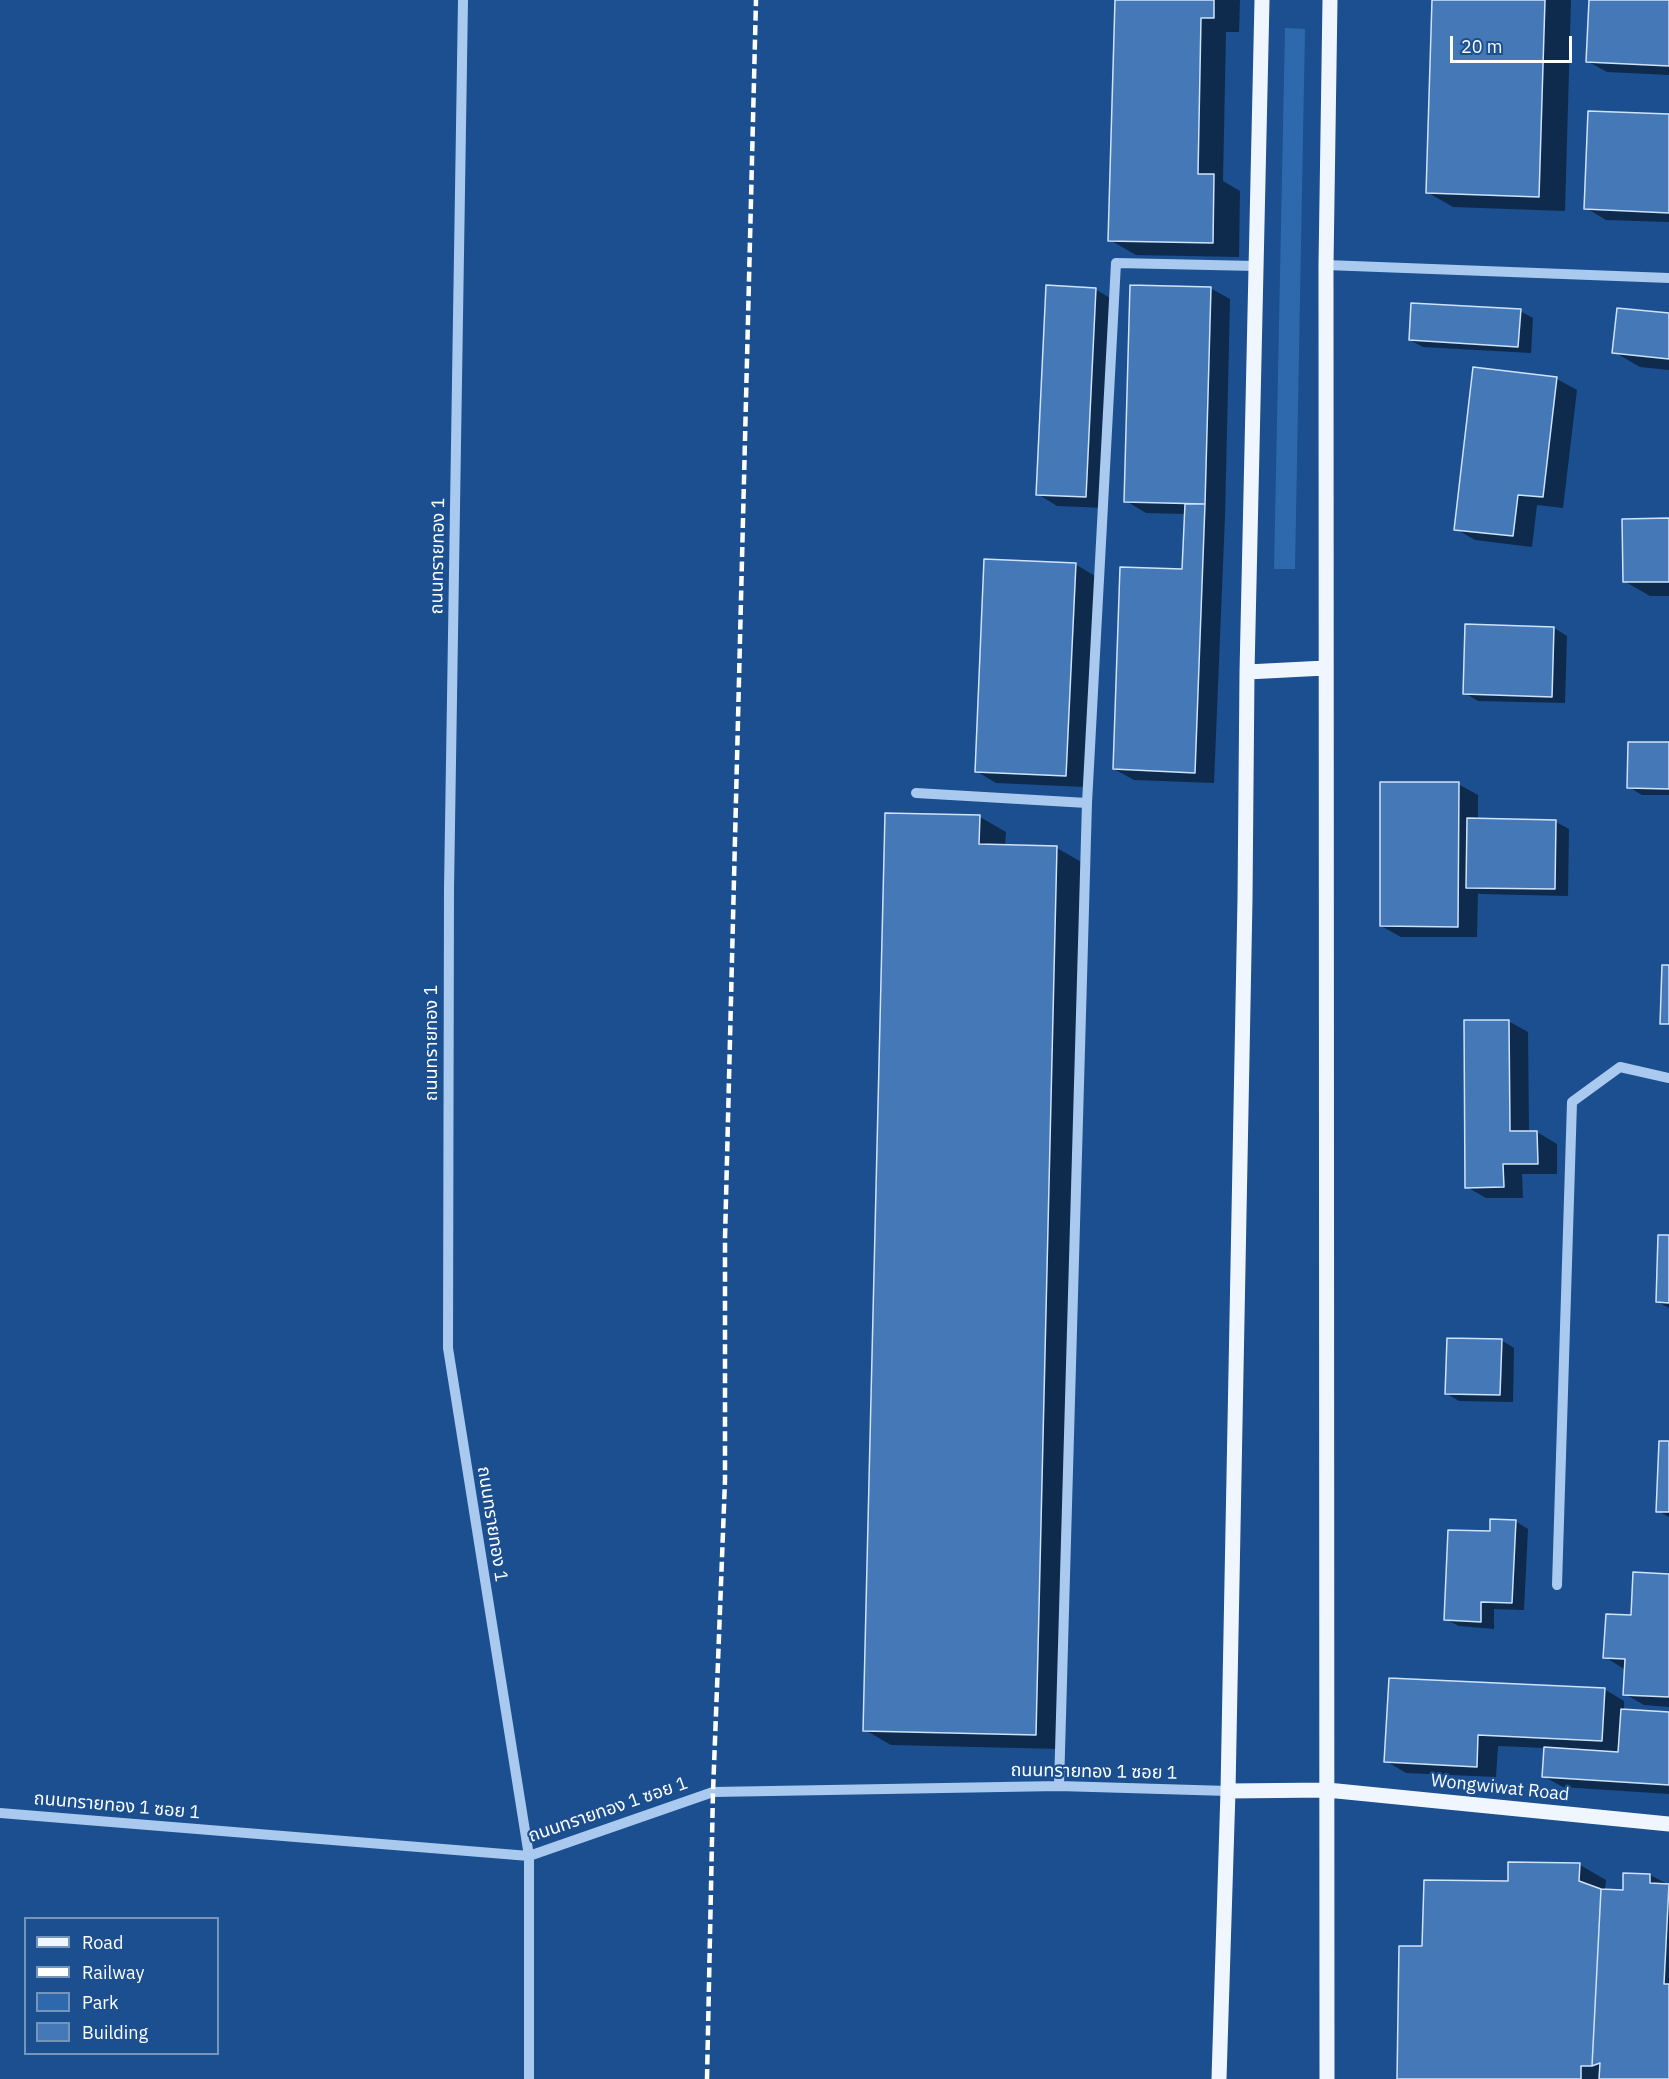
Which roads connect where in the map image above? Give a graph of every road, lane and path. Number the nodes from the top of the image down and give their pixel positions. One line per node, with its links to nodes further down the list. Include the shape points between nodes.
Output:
1 (463, 0): 18 (street, ถนนทรายทอง 1, via 449,889 448,1348)
2 (1262, 0): 5 (main road)
3 (1330, 0): 4 (main road)
4 (1326, 264): 6 (street); 7 (main road)
5 (1256, 266): 8 (main road); 10 (street, via 1116,263)
6 (1669, 278)
7 (1325, 668): 8 (main road); 14 (main road)
8 (1247, 672): 15 (main road)
9 (916, 793): 10 (street)
10 (1087, 803): 13 (street)
11 (1669, 1078): 12 (street, via 1620,1067 1572,1102)
12 (1557, 1585)
13 (1059, 1786): 15 (street, ถนนทรายทอง 1 ซอย 1); 18 (street, ถนนทรายทอง 1 ซอย 1, via 713,1792)
14 (1327, 1790): 15 (main road, Wongwiwat Road); 17 (main road, Wongwiwat Road); 21 (main road)
15 (1228, 1791): 20 (main road)
16 (0, 1813): 18 (street, ถนนทรายทอง 1 ซอย 1)
17 (1669, 1824)
18 (529, 1856): 19 (street, ถนนทรายทอง 1)
19 (529, 2079)
20 (1219, 2079)
21 (1327, 2079)

